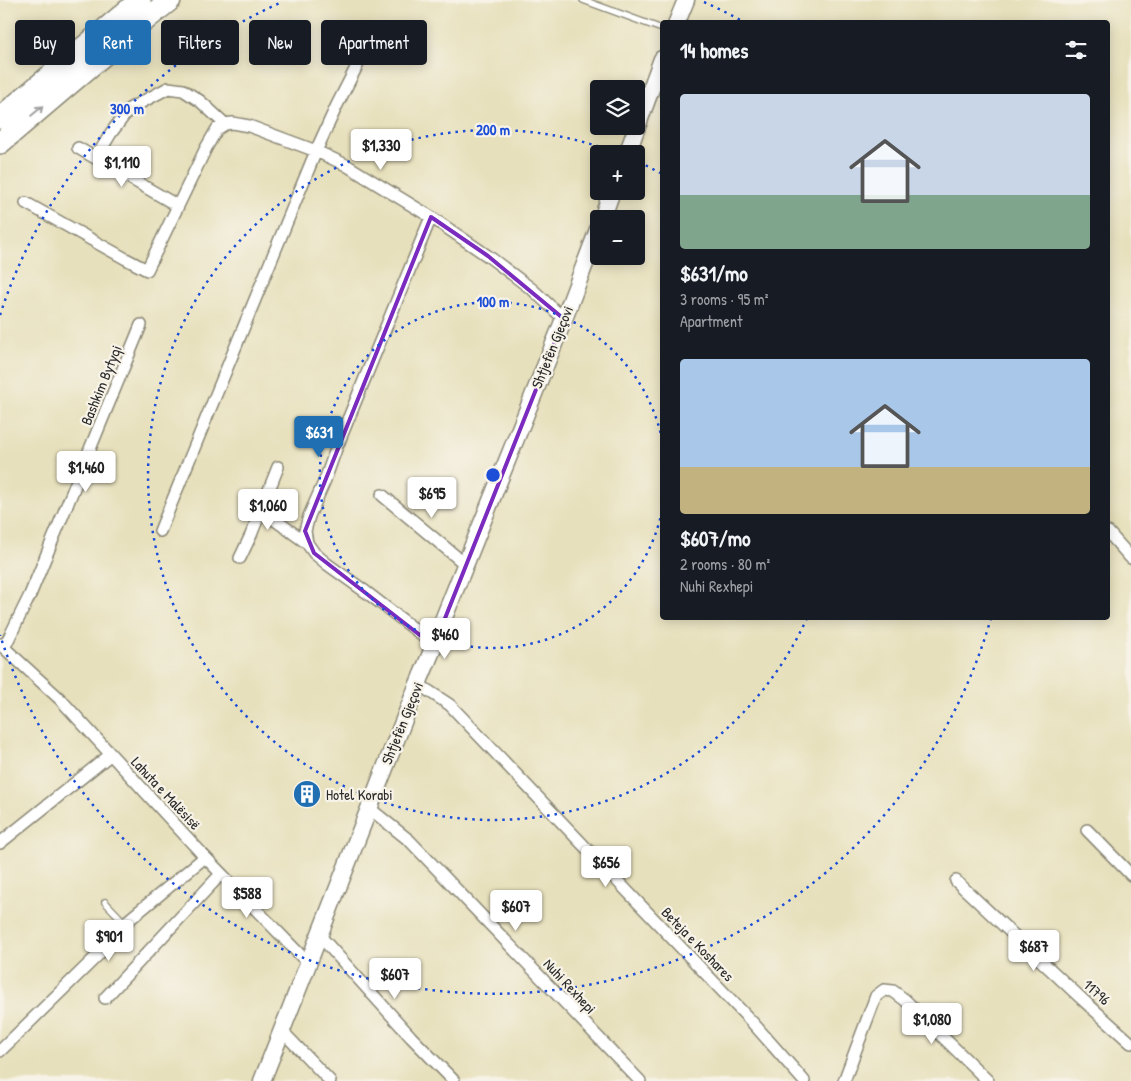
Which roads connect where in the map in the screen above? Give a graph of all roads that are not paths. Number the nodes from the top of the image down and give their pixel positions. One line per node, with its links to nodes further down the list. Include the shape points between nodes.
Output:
1 (140, 0): 9 (highway)
2 (170, 0): 11 (highway, one-way to 2)
3 (583, 0): 6 (lane)
4 (686, 0): 5 (street)
5 (678, 20)
6 (660, 28)
7 (660, 64): 12 (street)
8 (357, 65): 14 (street)
9 (0, 118)
10 (226, 124): 14 (street, via 248,126); 15 (street, via 183,90 168,88 129,109); 17 (street, via 217,129)
11 (0, 143)
12 (630, 145)
13 (78, 148): 15 (street)
14 (316, 151): 18 (street, via 346,165); 25 (street)
15 (96, 158): 17 (street)
16 (26, 203): 17 (street, via 147,270)
17 (178, 206)
18 (431, 217): 20 (street, via 488,256); 27 (street, via 309,516 305,530)
19 (590, 251): 20 (street, Shtjefën Gjeçovi)
20 (564, 319): 30 (street, Shtjefën Gjeçovi)
21 (141, 325): 31 (street, Bashkim Bytyqi, via 30,595)
22 (278, 467): 24 (street)
23 (382, 495): 30 (street)
24 (261, 510): 27 (street); 28 (street)
25 (160, 531)
26 (1110, 534): 29 (street)
27 (307, 543): 32 (street, via 327,564)
28 (240, 558)
29 (1131, 558)
30 (465, 564): 32 (street, Shtjefën Gjeçovi)
31 (2, 646): 34 (street, Lahuta e Malësisë, via 60,699)
32 (434, 646): 33 (street, Shtjefën Gjeçovi)
33 (418, 684): 35 (street, Shtjefën Gjeçovi); 54 (street, Beteja e Koshares, via 450,704)
34 (110, 755): 37 (street); 38 (street, Lahuta e Malësisë)
35 (369, 808): 44 (street, Shtjefën Gjeçovi); 53 (street, Nuhi Rexhepi, via 410,841)
36 (1087, 830): 40 (street)
37 (0, 843)
38 (205, 857): 39 (street, Lahuta e Malësisë); 43 (street)
39 (221, 874): 45 (street, Lahuta e Malësisë); 46 (street)
40 (1131, 875)
41 (956, 881): 48 (street, 11796)
42 (105, 902): 43 (lane)
43 (125, 923): 49 (street, via 97,956)
44 (319, 935): 45 (street, Shtjefën Gjeçovi); 52 (street)
45 (308, 963): 47 (street, Shtjefën Gjeçovi)
46 (105, 998)
47 (282, 1031): 50 (street, Shtjefën Gjeçovi); 51 (street)
48 (1131, 1043)
49 (0, 1051)
50 (262, 1081)
51 (330, 1081)
52 (454, 1081)
53 (640, 1081)
54 (804, 1081)
55 (844, 1081): 56 (street, via 876,996 884,990 893,991 905,1000)
56 (988, 1081)

